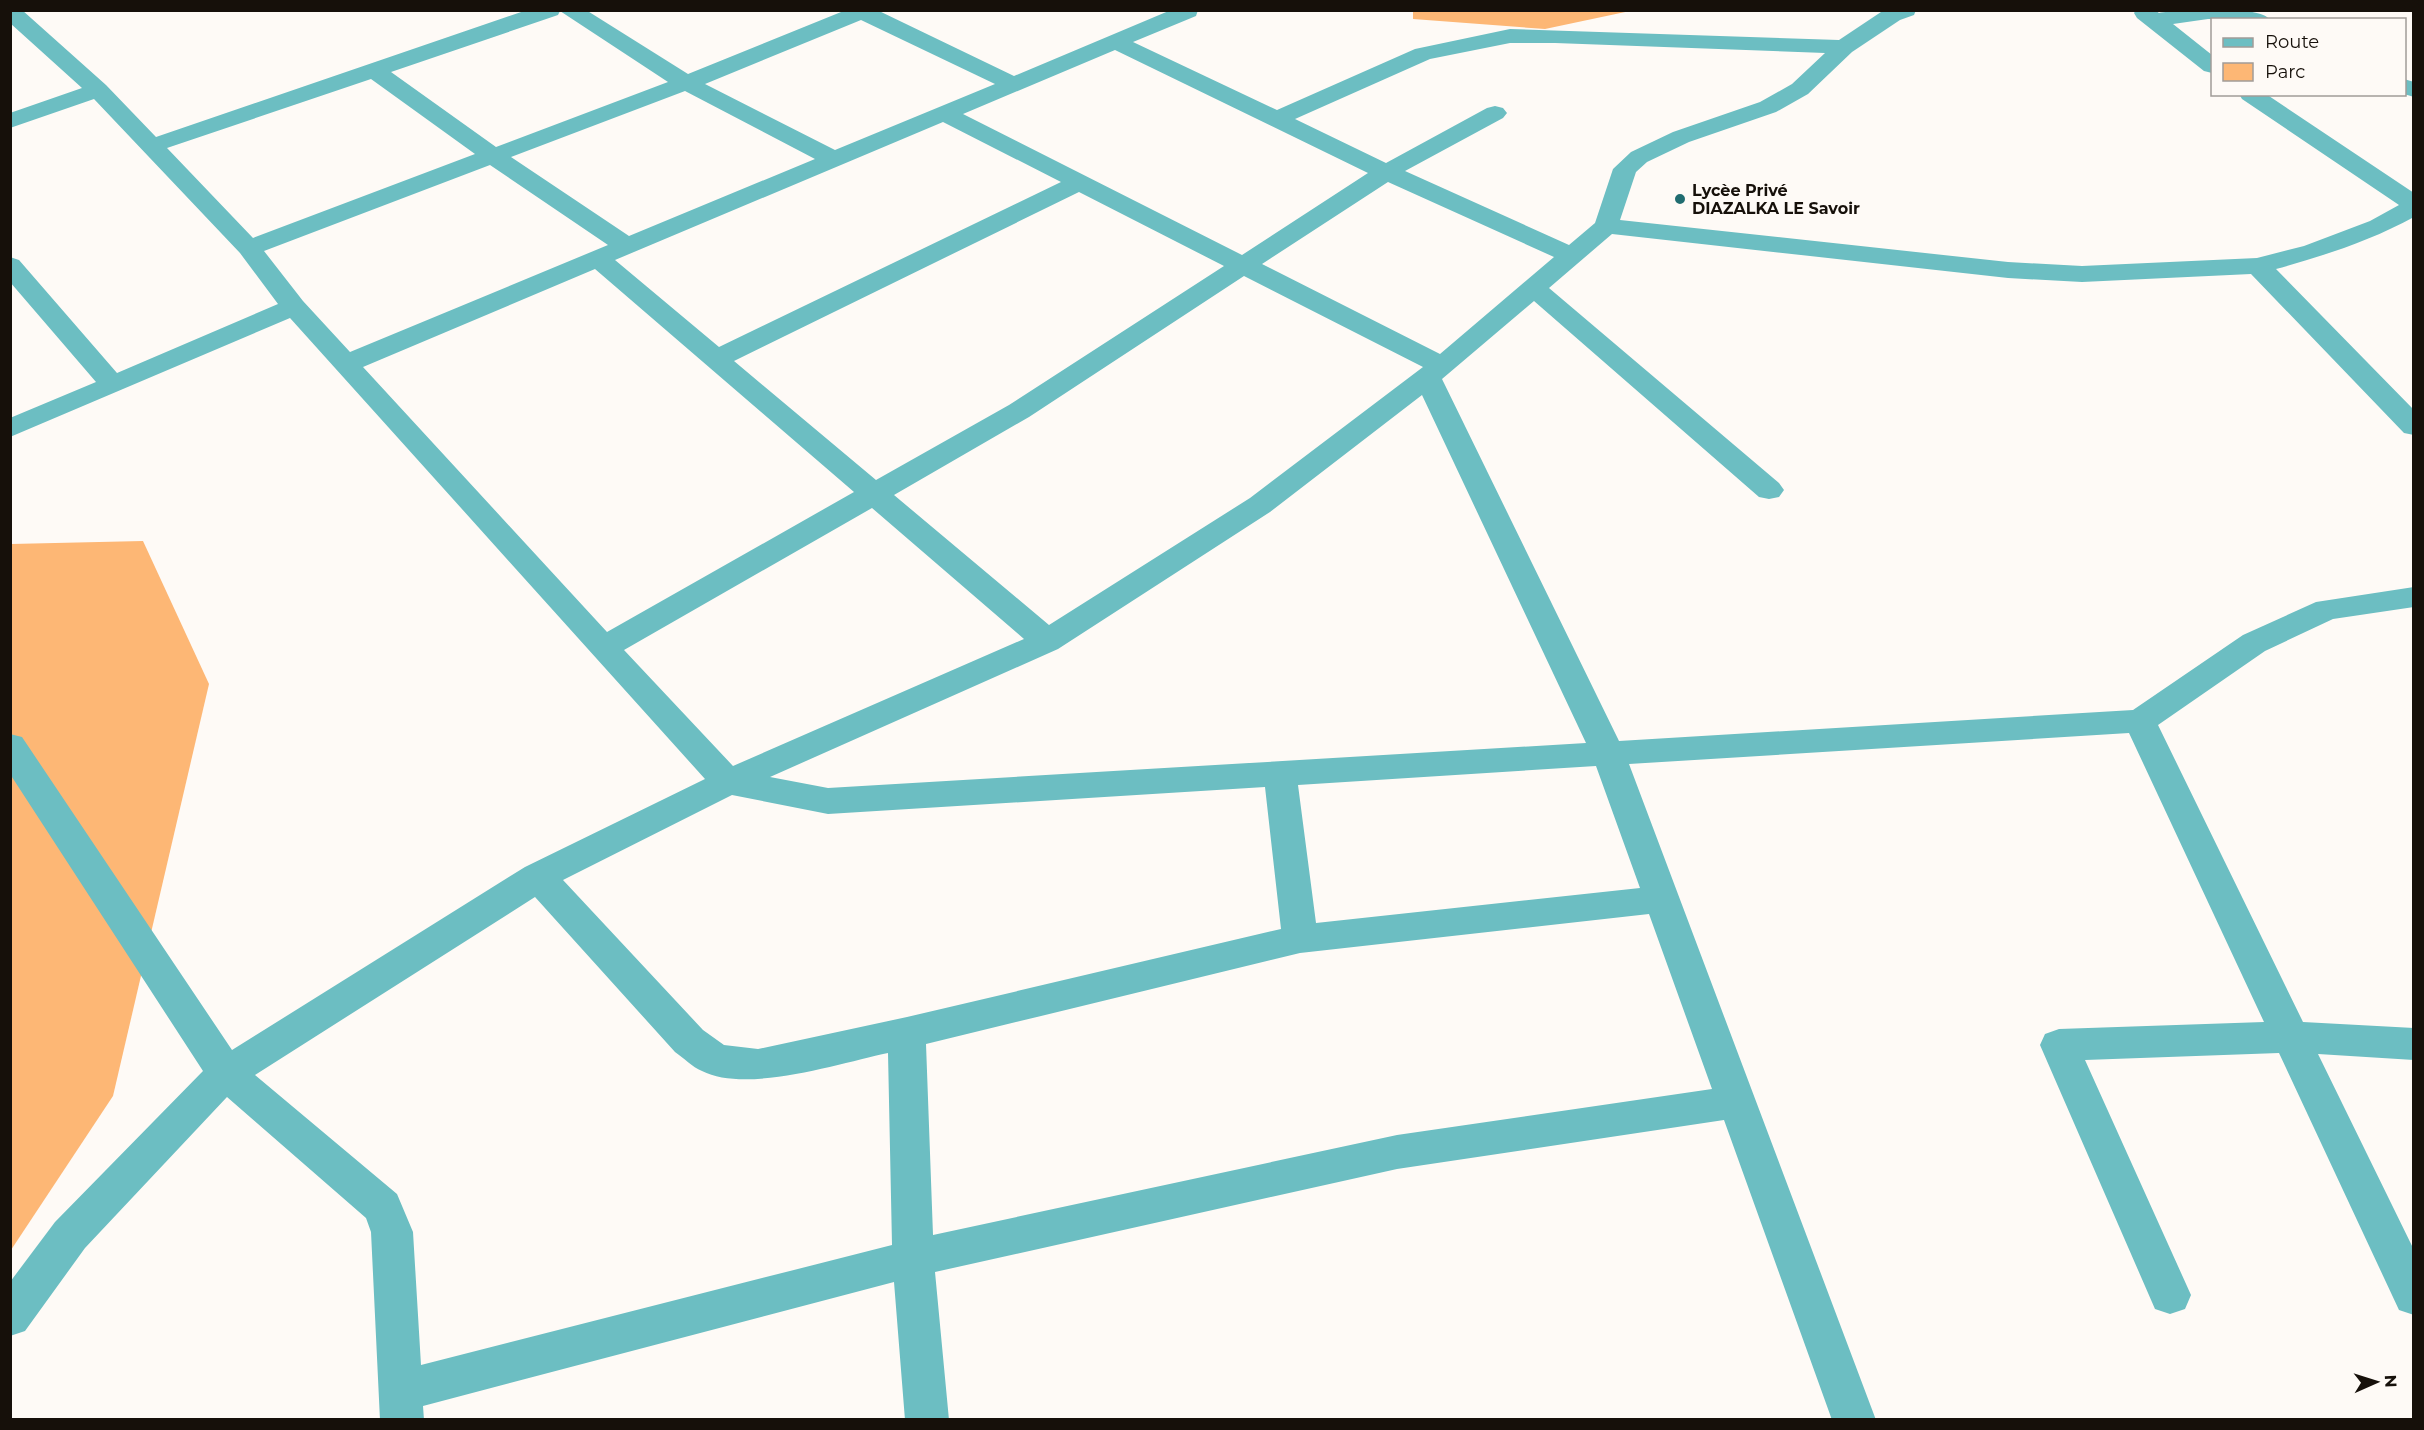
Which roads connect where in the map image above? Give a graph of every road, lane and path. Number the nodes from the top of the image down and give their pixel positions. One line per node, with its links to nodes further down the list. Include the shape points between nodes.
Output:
1 (550, 10): 12 (street)
2 (570, 10): 13 (street)
3 (1906, 10): 10 (street)
4 (862, 11): 13 (street); 14 (street)
5 (1188, 11): 9 (street)
6 (14, 13): 15 (street)
7 (2149, 15): 8 (street, via 2227,11); 11 (street)
8 (2255, 18)
9 (1116, 42): 14 (street); 19 (street)
10 (1844, 47): 19 (street, via 1510,36 1423,54); 27 (street, via 1800,89 1768,107 1681,137 1639,157 1625,169)
11 (2211, 65)
12 (375, 71): 21 (street); 22 (street)
13 (687, 83): 22 (street); 23 (street)
14 (1014, 84): 17 (street)
15 (98, 90): 20 (street); 21 (street)
16 (2253, 96): 26 (street)
17 (943, 113): 23 (street); 25 (street)
18 (1495, 113): 24 (street)
19 (1278, 118): 24 (street)
20 (10, 121)
21 (151, 146): 29 (street)
22 (493, 156): 28 (street); 29 (street)
23 (833, 159): 28 (street)
24 (1386, 172): 30 (street); 33 (street)
25 (1080, 182): 33 (street); 37 (street)
26 (2414, 205): 34 (street, via 2379,226)
27 (1606, 226): 30 (street); 34 (street, via 2008,270 2082,274)
28 (627, 246): 31 (street)
29 (249, 248): 36 (street)
30 (1573, 256): 35 (street)
31 (597, 258): 37 (street); 38 (street)
32 (10, 265): 40 (street)
33 (1243, 265): 39 (street); 44 (street, via 1019,411)
34 (2259, 266): 41 (street)
35 (1534, 288): 39 (street); 43 (street)
36 (294, 307): 38 (street); 40 (street)
37 (718, 358): 44 (street)
38 (346, 364): 47 (street)
39 (1435, 372): 46 (street, via 1260,505); 50 (street)
40 (112, 384): 42 (street)
41 (2414, 427)
42 (10, 429)
43 (1769, 490)
44 (875, 493): 46 (street); 47 (street)
45 (2414, 597): 48 (street, via 2327,609 2254,643)
46 (1047, 640): 52 (street)
47 (603, 648): 52 (street)
48 (2140, 721): 50 (street); 57 (street)
49 (10, 746): 59 (street)
50 (1608, 753): 51 (street); 54 (street)
51 (1280, 773): 52 (street, via 828,801); 55 (street)
52 (728, 782): 53 (street)
53 (538, 877): 56 (street, via 689,1041 714,1060 758,1065); 59 (street)
54 (1662, 899): 55 (street); 60 (street)
55 (1300, 939): 56 (street)
56 (908, 1033): 61 (street)
57 (2291, 1037): 58 (street); 62 (street, via 2059,1045); 63 (street)
58 (2414, 1044)
59 (226, 1073): 64 (street, via 70,1235); 65 (street, via 383,1207 392,1232)
60 (1736, 1102): 61 (street, via 1397,1152); 67 (street)
61 (913, 1258): 65 (street); 66 (street)
62 (2170, 1295)
63 (2414, 1296)
64 (10, 1317)
65 (402, 1405)
66 (927, 1419)
67 (1854, 1419)

